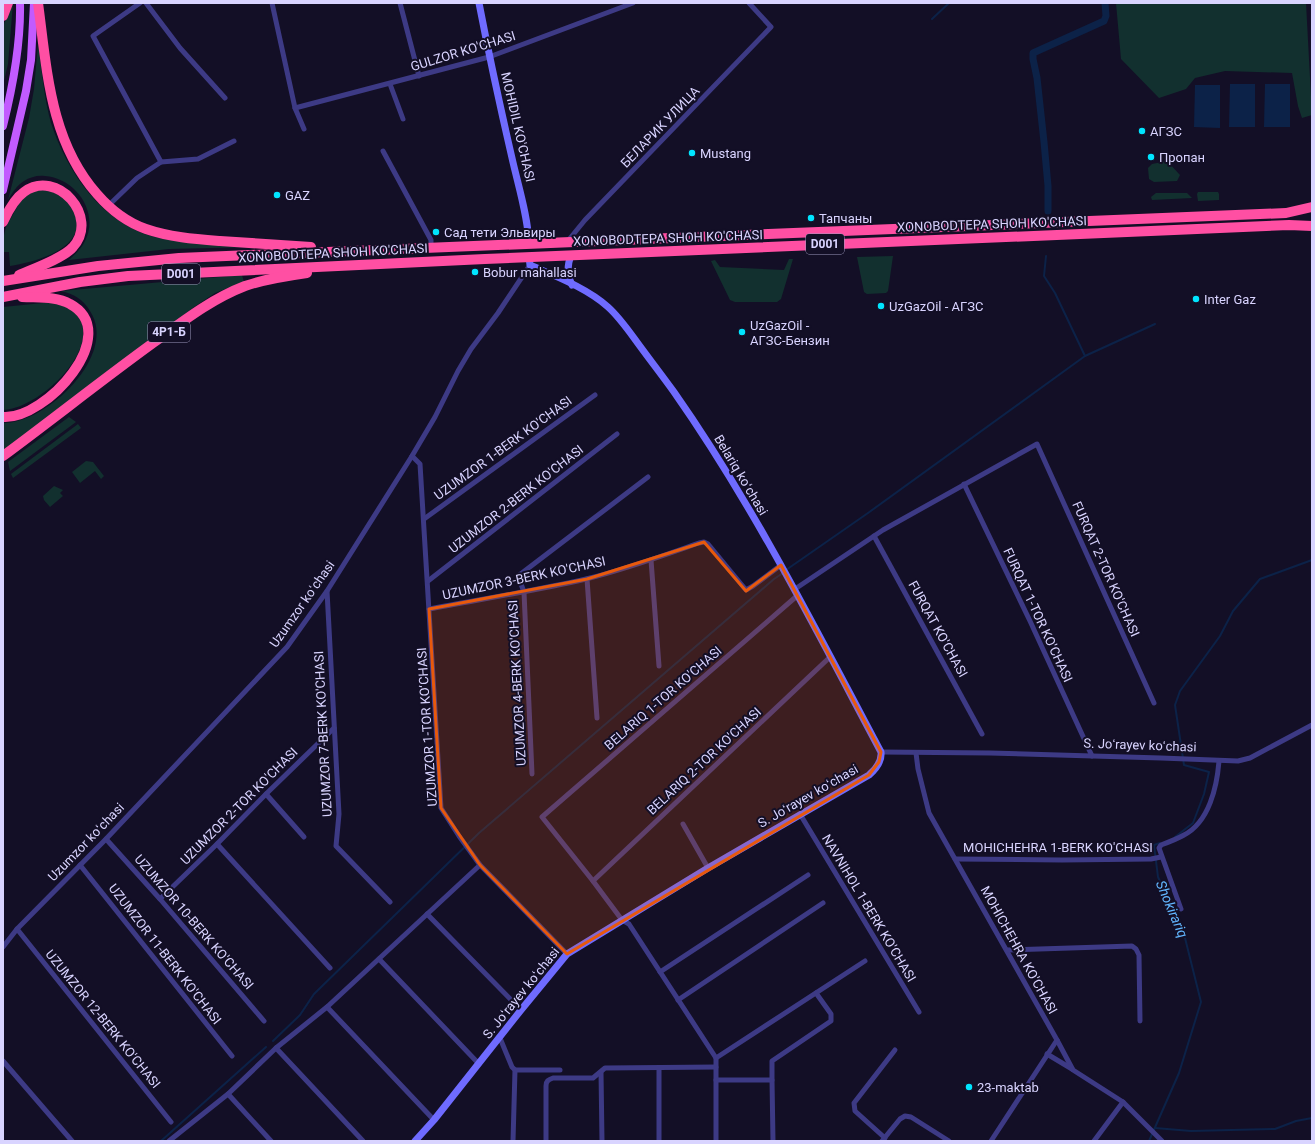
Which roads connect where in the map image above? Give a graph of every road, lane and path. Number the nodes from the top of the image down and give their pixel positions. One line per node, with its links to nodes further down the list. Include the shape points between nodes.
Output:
1 (8, 3): 12 (highway)
2 (20, 3): 19 (main road, via 17,59)
3 (34, 3): 24 (main road, via 26,91)
4 (38, 3): 25 (highway, via 52,102 60,130 78,170)
5 (140, 3): 23 (street, via 93,36)
6 (146, 3): 16 (street, via 180,48)
7 (272, 3): 17 (street)
8 (400, 3): 14 (street)
9 (479, 3): 13 (street, MOHIDIL KO'CHASI)
10 (633, 3): 13 (street, GULZOR KO'CHASI)
11 (749, 3): 34 (street, БЕЛАРИК УЛИЦА, via 771,27 585,220)
12 (3, 16)
13 (489, 57): 14 (street, GULZOR KO'CHASI); 35 (street, MOHIDIL KO'CHASI)
14 (419, 76): 15 (street, GULZOR KO'CHASI)
15 (390, 84): 17 (street, GULZOR KO'CHASI); 18 (street)
16 (225, 98)
17 (295, 108): 20 (street)
18 (402, 119)
19 (3, 126)
20 (304, 129)
21 (234, 141): 23 (street, via 198,159)
22 (384, 151): 37 (street, via 431,240)
23 (161, 162): 25 (street, via 136,178)
24 (3, 190)
25 (108, 206): 38 (highway, via 136,225 166,234 208,240)
26 (1312, 208): 27 (highway, XONOBODTEPA SHOH KO'CHASI / D001, via 1286,212)
27 (1174, 217): 29 (highway, XONOBODTEPA SHOH KO'CHASI / D001); 31 (highway)
28 (3, 222): 42 (highway, via 12,205 23,193 34,187 46,186 61,190 72,199 78,209 81,223 79,238 71,249 55,259)
29 (1001, 224): 32 (highway, XONOBODTEPA SHOH KO'CHASI / D001); 33 (highway, via 1010,231)
30 (1312, 226): 31 (highway, XONOBODTEPA SHOH KO'CHASI / D001)
31 (1174, 230): 33 (highway, XONOBODTEPA SHOH KO'CHASI / D001)
32 (772, 234): 34 (highway, XONOBODTEPA SHOH KO'CHASI / D001); 36 (highway)
33 (1003, 237): 36 (highway, XONOBODTEPA SHOH KO'CHASI / D001)
34 (566, 243): 35 (highway, XONOBODTEPA SHOH KO'CHASI / D001)
35 (529, 244): 37 (highway, XONOBODTEPA SHOH KO'CHASI / D001); 40 (highway, MOHIDIL KO'CHASI)
36 (772, 247): 39 (highway, XONOBODTEPA SHOH KO'CHASI / D001)
37 (432, 248): 38 (highway, XONOBODTEPA SHOH KO'CHASI / D001)
38 (359, 251): 42 (highway, XONOBODTEPA SHOH KO'CHASI / D001, via 156,260)
39 (571, 255): 40 (highway, XONOBODTEPA SHOH KO'CHASI / D001); 43 (street, via 568,268)
40 (529, 261): 41 (highway, XONOBODTEPA SHOH KO'CHASI / D001); 43 (street, Belariq koʻchasi); 50 (street, Uzumzor koʻchasi, via 498,314 471,349)
41 (360, 265): 44 (highway, XONOBODTEPA SHOH KO'CHASI / D001, via 128,276 80,282); 49 (highway, 4Р1-Б, via 257,282 217,299 129,361)
42 (4, 281)
43 (572, 284): 56 (street, Belariq koʻchasi, via 612,311 657,369 714,452)
44 (3, 297): 46 (highway, via 62,300 80,312 88,329 85,351 65,383 32,410)
45 (595, 395): 53 (street, UZUMZOR 1-BERK KO'CHASI)
46 (3, 417)
47 (618, 434): 58 (street, UZUMZOR 2-BERK KO'CHASI)
48 (1037, 444): 52 (street, BELARIQ 1-TOR KO'CHASI); 65 (street, FURQAT 2-TOR KO'CHASI)
49 (3, 456)
50 (412, 456): 53 (street, UZUMZOR 1-TOR KO‘CHASI, via 420,464); 59 (street, Uzumzor koʻchasi)
51 (648, 476): 60 (street, UZUMZOR 4-BERK KO'CHASI, via 518,576)
52 (964, 484): 54 (street, BELARIQ 1-TOR KO'CHASI); 72 (street, FURQAT 1-TOR KO'CHASI)
53 (424, 519): 58 (street, UZUMZOR 1-TOR KO‘CHASI)
54 (874, 536): 61 (street, BELARIQ 1-TOR KO'CHASI); 69 (street, FURQAT KO'CHASI)
55 (651, 560): 56 (street, UZUMZOR 3-BERK KO'CHASI, via 704,542 746,590); 57 (street, UZUMZOR 3-BERK KO'CHASI); 64 (street)
56 (781, 565): 61 (street, Belariq koʻchasi)
57 (587, 579): 60 (street, UZUMZOR 3-BERK KO'CHASI); 66 (street)
58 (428, 581): 62 (street, UZUMZOR 1-TOR KO‘CHASI)
59 (327, 591): 68 (street, UZUMZOR 7-BERK KO'CHASI); 79 (street, Uzumzor koʻchasi, via 287,648)
60 (524, 592): 62 (street, UZUMZOR 3-BERK KO'CHASI); 74 (street, UZUMZOR 4-BERK KO'CHASI)
61 (796, 592): 63 (street, Belariq koʻchasi); 87 (street, BELARIQ 1-TOR KO'CHASI, via 542,817)
62 (429, 609): 84 (street, UZUMZOR 1-TOR KO‘CHASI, via 441,808)
63 (830, 657): 70 (street, Belariq koʻchasi); 87 (street, BELARIQ 2-TOR KO'CHASI)
64 (659, 666)
65 (1154, 704)
66 (597, 718)
67 (1312, 725): 73 (street, S. Joʻrayev koʻchasi, via 1250,758)
68 (334, 728): 75 (street, UZUMZOR 2-TOR KO'CHASI); 89 (street, UZUMZOR 7-BERK KO'CHASI, via 339,814 336,846)
69 (982, 734)
70 (881, 752): 71 (street, S. Joʻrayev koʻchasi); 76 (street, S. Joʻrayev koʻchasi, via 880,762 869,775)
71 (916, 753): 72 (street, S. Joʻrayev koʻchasi); 82 (street, MOHICHEHRA KO'CHASI, via 929,813)
72 (1092, 756): 73 (street, S. Joʻrayev koʻchasi)
73 (1219, 761): 81 (street, via 1218,778 1208,807 1193,829 1159,846)
74 (532, 774)
75 (266, 794): 78 (street); 80 (street, UZUMZOR 2-TOR KO'CHASI)
76 (800, 814): 85 (street, S. Joʻrayev koʻchasi); 106 (street, NAVNIHOL 1-BERK KO'CHASI)
77 (683, 824): 85 (street)
78 (304, 837)
79 (106, 839): 83 (street, Uzumzor koʻchasi); 88 (street, UZUMZOR 10-BERK KO'CHASI)
80 (217, 844): 88 (street, UZUMZOR 2-TOR KO'CHASI); 100 (street)
81 (1161, 857): 82 (street, MOHICHEHRA 1-BERK KO'CHASI, via 1077,860); 91 (street)
82 (955, 859): 96 (street, MOHICHEHRA KO'CHASI)
83 (80, 865): 94 (street, Uzumzor koʻchasi); 114 (street, UZUMZOR 11-BERK KO'CHASI)
84 (480, 865): 92 (street); 97 (street, UZUMZOR 1-TOR KO‘CHASI)
85 (708, 868): 93 (street, S. Joʻrayev koʻchasi)
86 (808, 875): 101 (street)
87 (593, 881): 93 (street)
88 (160, 900): 107 (street, UZUMZOR 10-BERK KO'CHASI)
89 (390, 902)
90 (823, 903): 103 (street)
91 (1181, 909)
92 (427, 914): 98 (street); 105 (street)
93 (622, 920): 97 (street, S. Joʻrayev koʻchasi); 101 (street, via 629,924)
94 (17, 929): 95 (street, Uzumzor koʻchasi); 129 (street, UZUMZOR 12-BERK KO'CHASI)
95 (3, 947)
96 (1006, 950): 108 (street, via 1132,946 1138,955); 110 (street, MOHICHEHRA KO'CHASI)
97 (567, 954): 105 (street, S. Joʻrayev koʻchasi)
98 (379, 959): 104 (street); 117 (street)
99 (865, 961): 102 (street)
100 (330, 968)
101 (660, 972): 103 (street)
102 (816, 993): 115 (street); 125 (street, via 831,1014 831,1021 772,1061)
103 (678, 1000): 115 (street)
104 (327, 1007): 111 (street); 128 (street)
105 (521, 1010): 109 (street, S. Joʻrayev koʻchasi)
106 (919, 1012)
107 (264, 1021)
108 (1140, 1021)
109 (500, 1038): 117 (street, S. Joʻrayev koʻchasi); 120 (street)
110 (1057, 1040): 113 (street); 122 (street, MOHICHEHRA KO'CHASI)
111 (276, 1048): 126 (street); 135 (street)
112 (895, 1050): 131 (street, via 854,1103 855,1111)
113 (1048, 1054): 122 (street); 144 (street)
114 (232, 1056)
115 (716, 1058): 119 (street)
116 (3, 1061): 132 (street)
117 (479, 1064): 128 (street, S. Joʻrayev koʻchasi)
118 (658, 1068): 119 (street); 123 (street, via 605,1068); 140 (street)
119 (716, 1068): 124 (street)
120 (515, 1070): 121 (street); 137 (street)
121 (560, 1070)
122 (1072, 1070): 127 (street)
123 (601, 1072): 138 (street, via 593,1078 553,1078 546,1082); 139 (street)
124 (716, 1080): 125 (street); 141 (street)
125 (772, 1080): 142 (street)
126 (228, 1094): 130 (street); 134 (street)
127 (1123, 1102): 145 (street); 146 (street)
128 (434, 1120): 136 (street, S. Joʻrayev koʻchasi)
129 (171, 1122)
130 (176, 1139): 133 (street)
131 (884, 1139): 143 (street, via 905,1116 911,1117)
132 (72, 1141)
133 (169, 1141)
134 (271, 1141)
135 (363, 1141)
136 (414, 1141)
137 (513, 1141)
138 (546, 1141)
139 (602, 1141)
140 (659, 1141)
141 (716, 1141)
142 (773, 1141)
143 (949, 1141)
144 (991, 1141)
145 (1094, 1141)
146 (1162, 1141)

